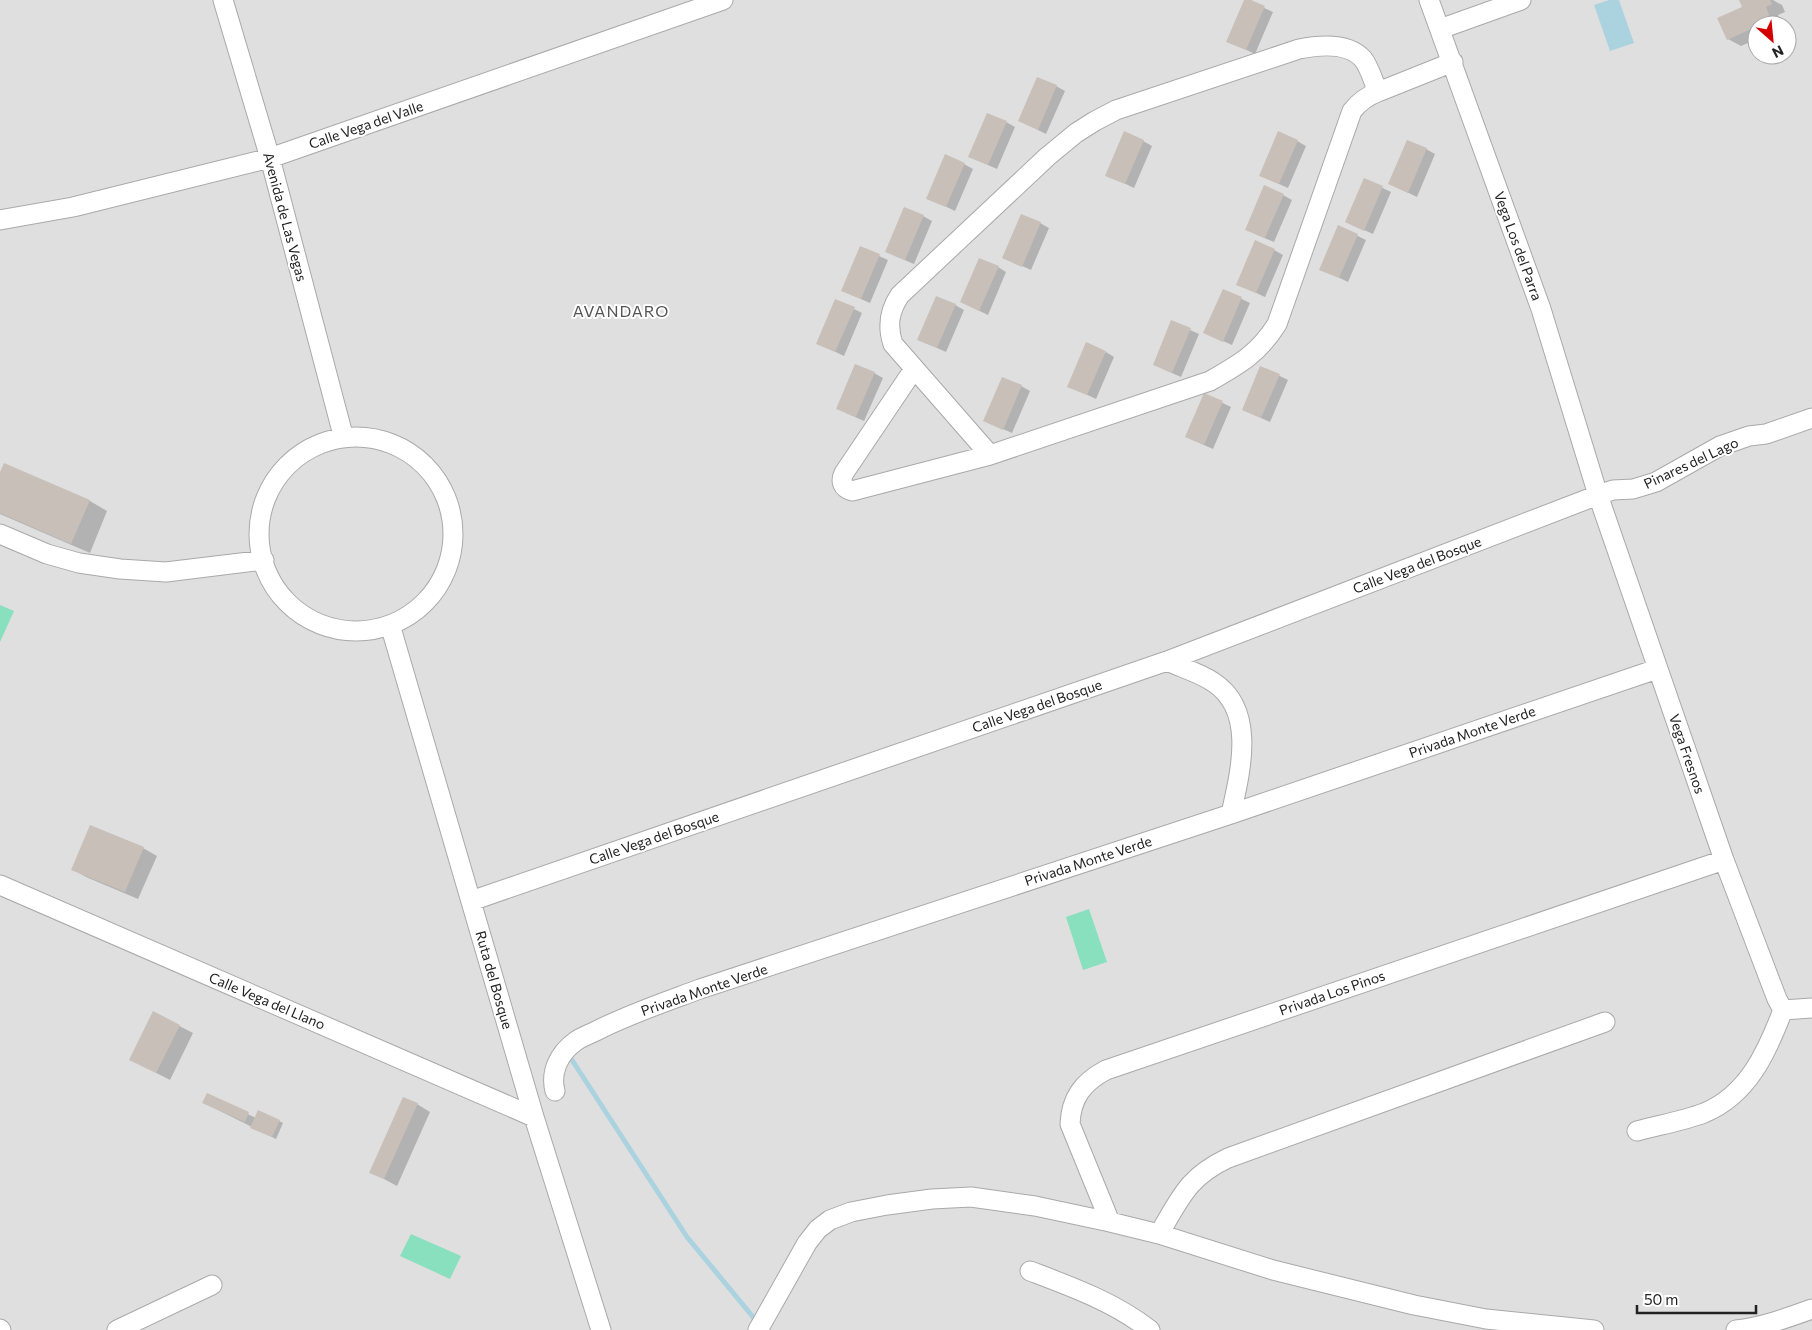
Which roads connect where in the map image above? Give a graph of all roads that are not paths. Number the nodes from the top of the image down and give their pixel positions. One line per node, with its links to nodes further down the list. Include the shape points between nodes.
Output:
1 (223, 0): 8 (street, Avenida de Las Vegas)
2 (723, 0): 8 (street, Calle Vega del Valle)
3 (1429, 0): 5 (street, Vega Los del Parra)
4 (1521, 0): 5 (street)
5 (1440, 29): 6 (street, Vega Los del Parra)
6 (1452, 62): 7 (street); 14 (street, Vega Los del Parra, via 1541,309)
7 (1378, 92): 10 (street, via 1364,60 1352,51 1313,46 1116,110 1095,121 1046,157 900,295 891,314 890,335); 13 (street, via 1363,100 1348,118 1277,324 1259,349 1210,381)
8 (270, 158): 9 (street, Calle Vega del Valle, via 73,207); 12 (street, Avenida de Las Vegas)
9 (0, 220)
10 (914, 369): 13 (street); 13 (street, via 844,472 842,484 852,491)
11 (1812, 418): 14 (street, Pinares del Lago, via 1727,443 1656,482)
12 (343, 435): 16 (street, via 302,450 277,474 265,498 260,524); 17 (street, via 374,437 403,449 427,470 444,498 452,529 450,560 438,590 418,613)
13 (990, 455)
14 (1598, 495): 18 (street, Calle Vega del Bosque); 19 (street, Vega Fresnos)
15 (0, 534): 16 (street, via 47,554 120,570 166,572)
16 (264, 560): 17 (street, via 279,591 311,620 350,633)
17 (391, 628): 23 (street, Ruta del Bosque)
18 (1167, 661): 20 (street, via 1213,682 1228,695 1238,714 1242,736); 23 (street, Calle Vega del Bosque)
19 (1658, 669): 20 (street, Privada Monte Verde); 21 (street, Vega Fresnos)
20 (1231, 814): 27 (street, Privada Monte Verde, via 700,989 608,1024 576,1041 564,1053 555,1068)
21 (1724, 860): 25 (street, Vega Fresnos); 30 (street, Privada Los Pinos, via 1097,1075 1076,1097 1070,1124)
22 (0, 885): 28 (street, Calle Vega del Llano)
23 (471, 901): 28 (street, Ruta del Bosque)
24 (1812, 1008): 25 (street)
25 (1783, 1010): 29 (street, via 1774,1034 1749,1079 1735,1094 1703,1113)
26 (1605, 1022): 31 (street, via 1228,1158 1203,1172 1186,1188)
27 (555, 1091)
28 (534, 1117): 37 (street, Ruta del Bosque)
29 (1637, 1131)
30 (1110, 1222): 31 (street); 38 (street, via 1027,1204 971,1197 932,1199 851,1212 830,1220 806,1243)
31 (1160, 1234): 35 (street, via 1289,1275)
32 (1030, 1271): 39 (street, via 1108,1303)
33 (212, 1285): 36 (street)
34 (1812, 1309): 41 (street)
35 (1486, 1324): 40 (street)
36 (117, 1330)
37 (601, 1330)
38 (758, 1330)
39 (1150, 1330)
40 (1594, 1330)
41 (1736, 1330)

